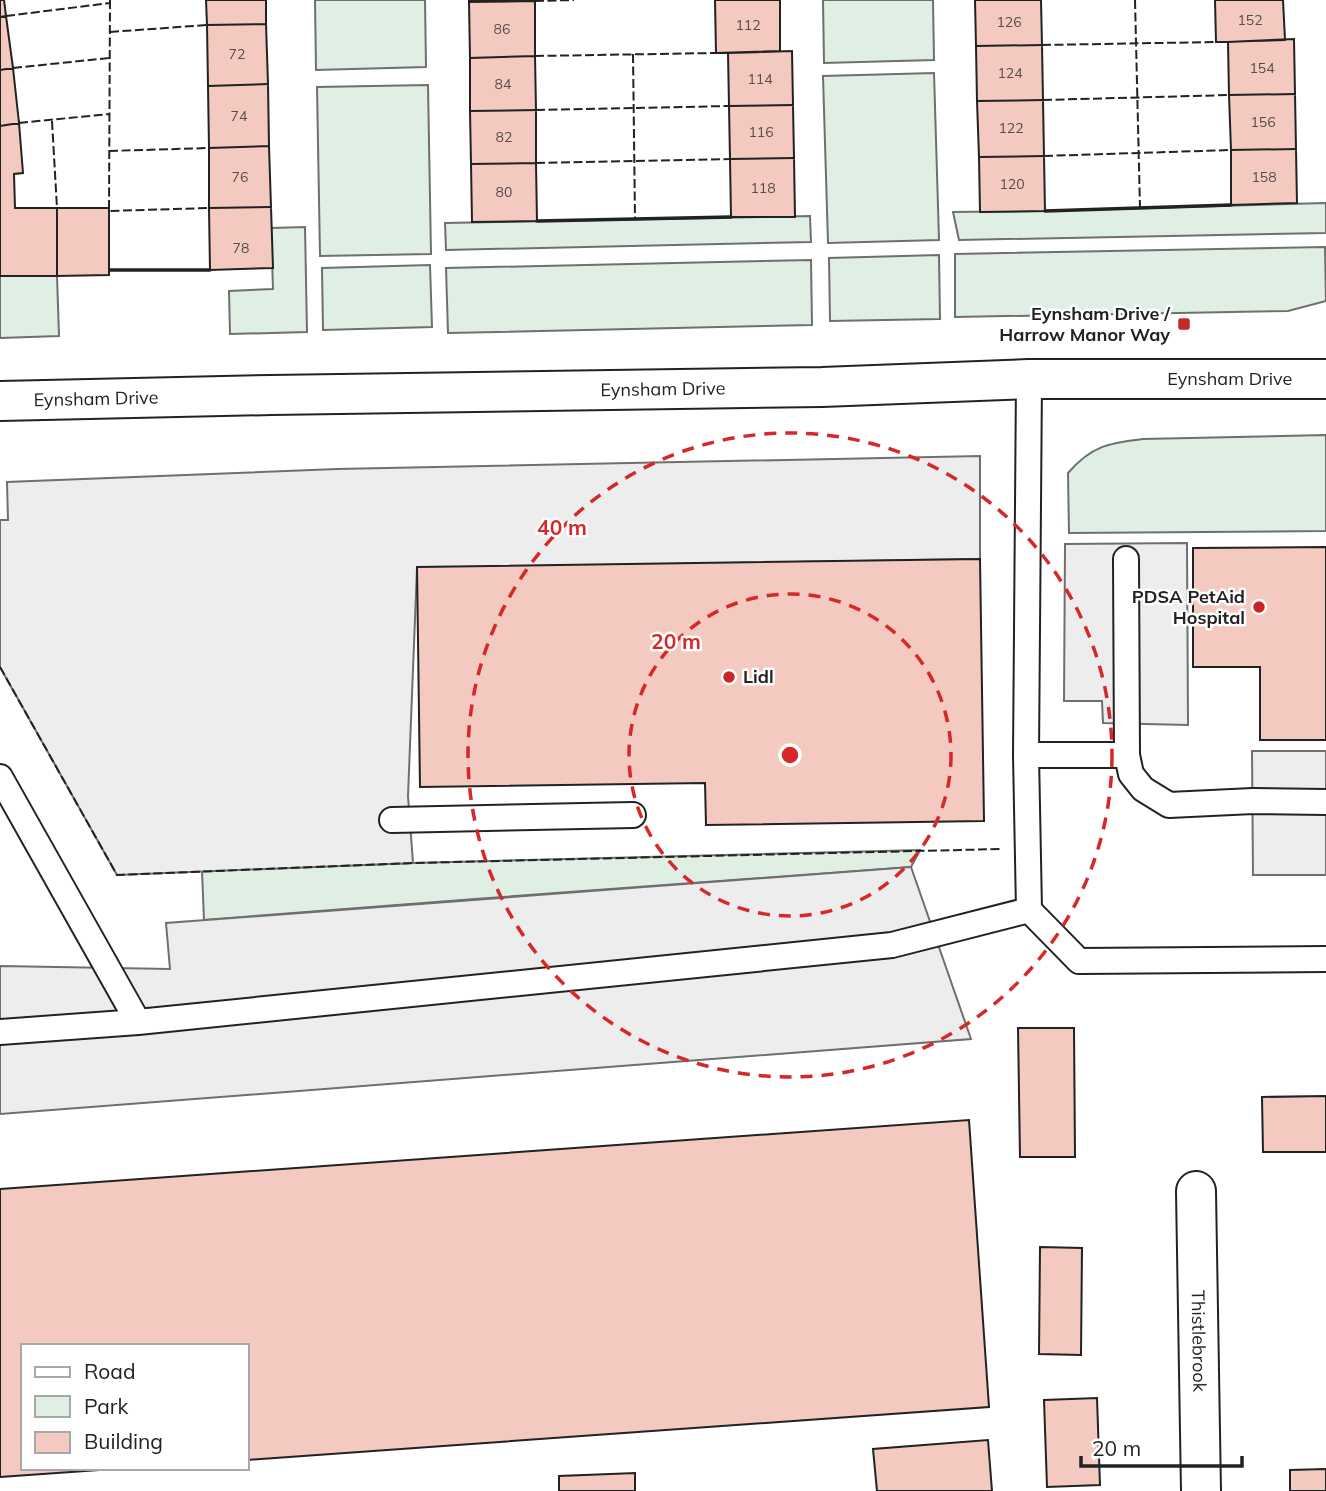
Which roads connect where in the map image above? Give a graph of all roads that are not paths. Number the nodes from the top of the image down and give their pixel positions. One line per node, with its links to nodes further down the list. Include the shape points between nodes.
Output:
1 (1029, 379): 2 (street, Eynsham Drive); 3 (street, Eynsham Drive); 5 (lane)
2 (1326, 379)
3 (0, 401)
4 (1126, 559): 6 (lane)
5 (1026, 755): 6 (lane); 11 (lane)
6 (1128, 755): 8 (lane, via 1131,774 1143,789 1169,805)
7 (0, 777): 13 (lane)
8 (1326, 802)
9 (634, 816): 10 (lane)
10 (391, 820)
11 (1029, 910): 12 (lane, via 1079,961); 13 (lane, via 892,945)
12 (1326, 959)
13 (138, 1022): 14 (lane)
14 (0, 1032)
15 (1196, 1191): 16 (street, Thistlebrook)
16 (1201, 1491)

